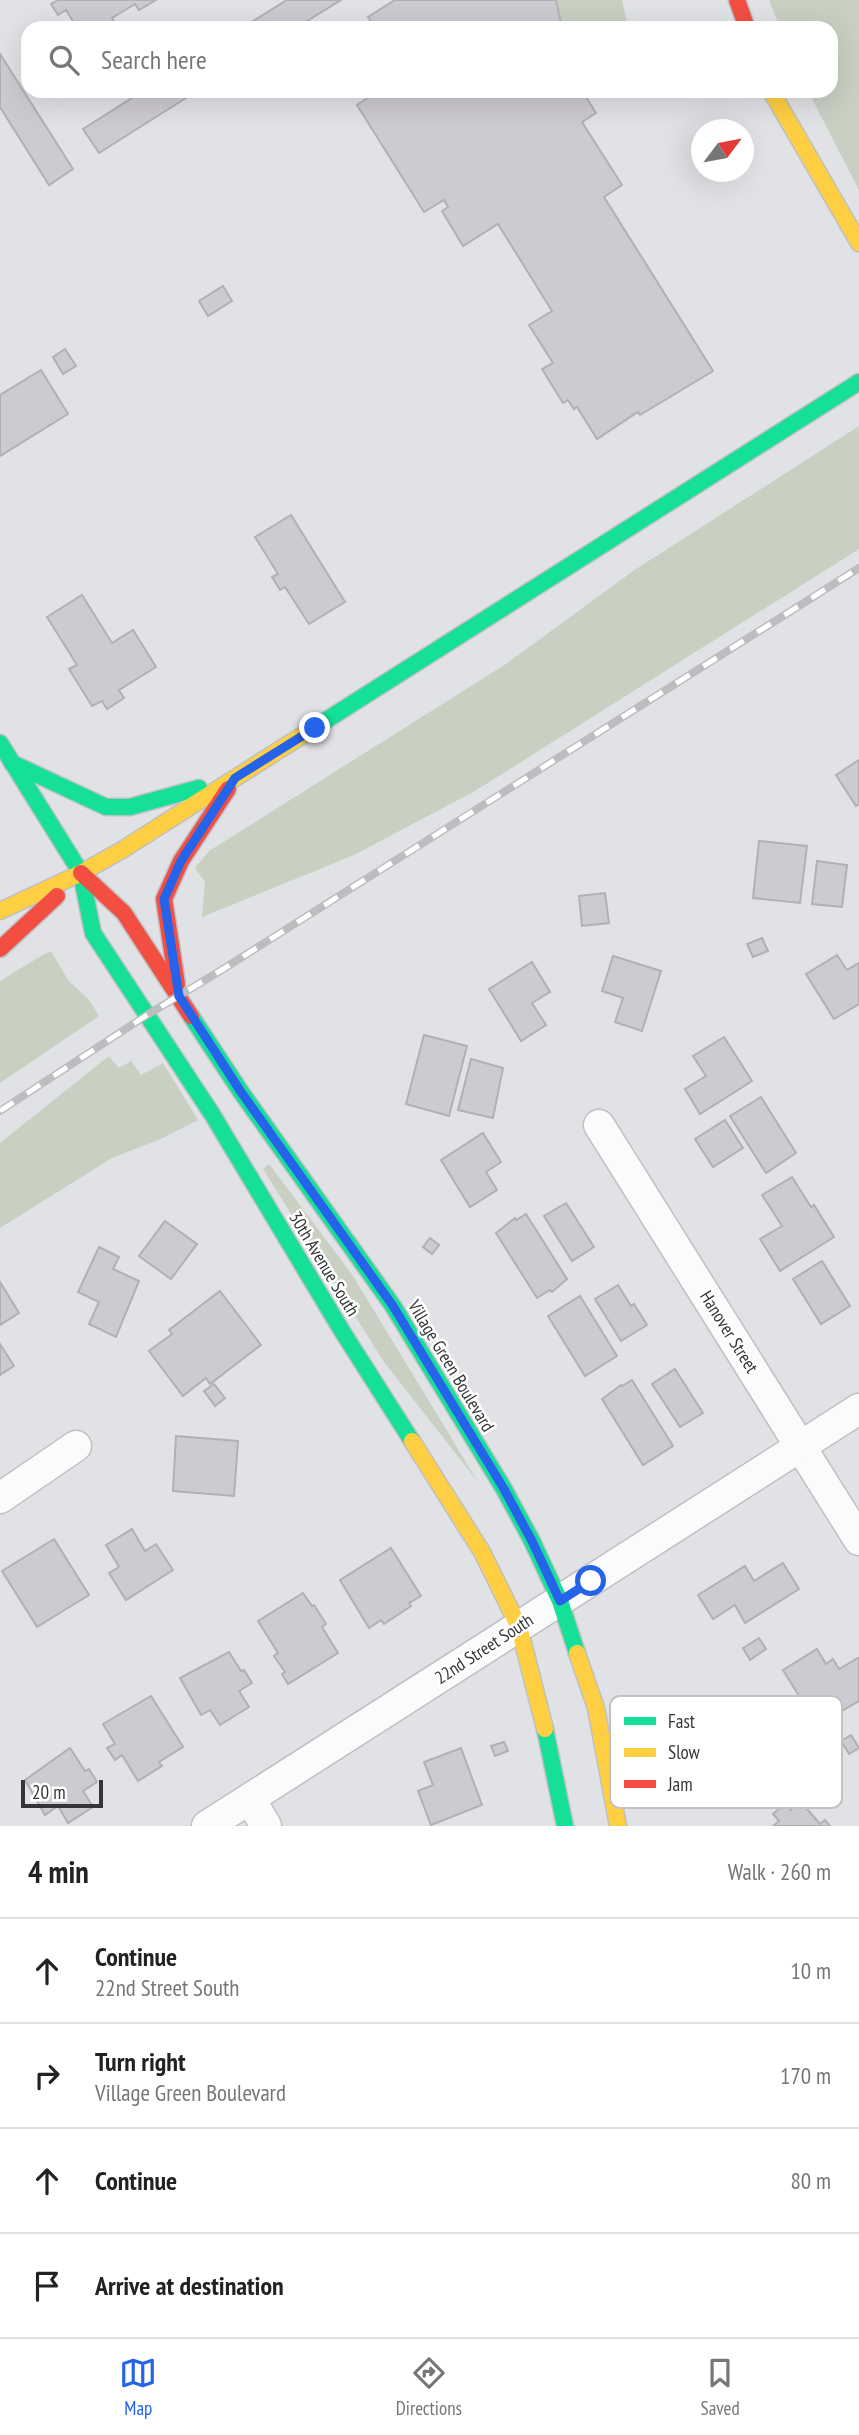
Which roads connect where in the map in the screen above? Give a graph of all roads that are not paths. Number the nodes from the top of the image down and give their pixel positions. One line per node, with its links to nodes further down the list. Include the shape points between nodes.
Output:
1 (737, 0): 2 (main road)
2 (744, 21)
3 (775, 98): 4 (main road)
4 (859, 243)
5 (859, 382): 8 (main road)
6 (0, 743): 7 (main road, 30th Avenue South)
7 (12, 764): 8 (main road, via 106,807 130,807); 9 (main road, 30th Avenue South)
8 (235, 778): 9 (main road); 12 (main road, via 181,861 164,899)
9 (81, 873): 10 (main road); 11 (main road); 12 (main road, Village Green Boulevard, via 124,912); 20 (main road, 30th Avenue South, via 93,933 212,1114 342,1331 449,1497)
10 (0, 911)
11 (0, 949)
12 (179, 996): 19 (main road, Village Green Boulevard, via 241,1092 393,1306 504,1489)
13 (599, 1125): 16 (street, Hanover Street)
14 (859, 1409): 16 (street, 22nd Street South)
15 (76, 1446): 17 (street)
16 (800, 1447): 18 (street, Hanover Street); 19 (street, 22nd Street South)
17 (0, 1498)
18 (859, 1540)
19 (560, 1601): 20 (street, 22nd Street South); 21 (main road, Village Green Boulevard, via 596,1708)
20 (519, 1627): 22 (street, 22nd Street South); 26 (main road, 30th Avenue South)
21 (610, 1783)
22 (250, 1799): 24 (street, 22nd Street South); 25 (street)
23 (615, 1808): 27 (main road, Village Green Boulevard)
24 (207, 1826)
25 (266, 1826)
26 (565, 1826)
27 (618, 1826)

